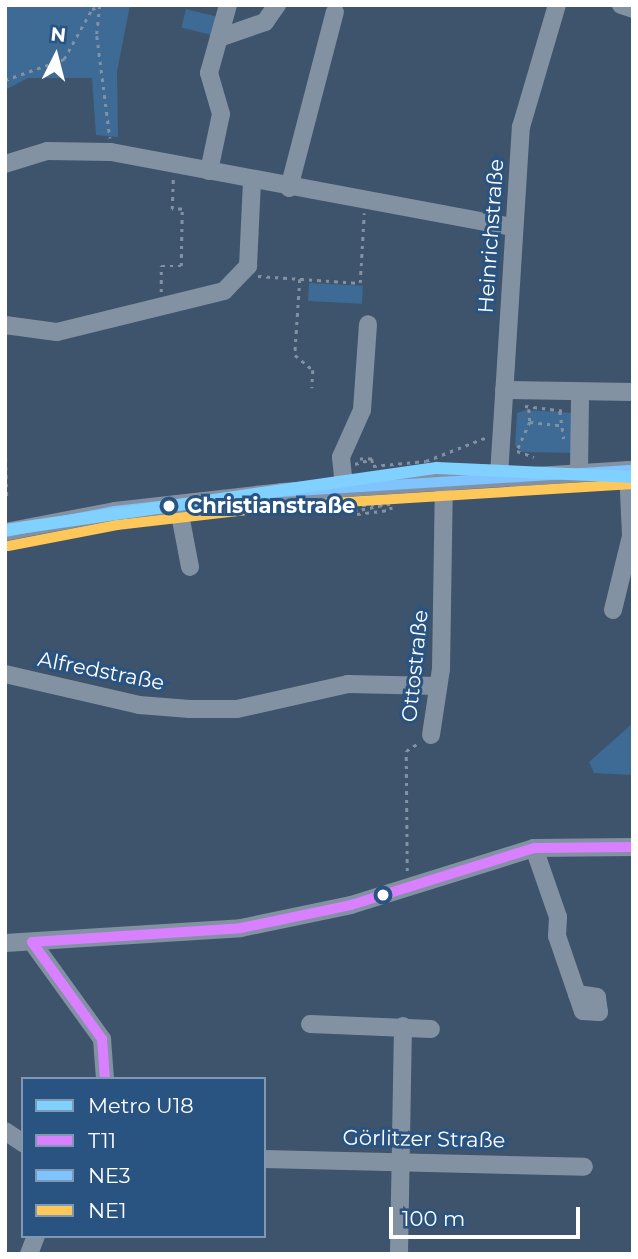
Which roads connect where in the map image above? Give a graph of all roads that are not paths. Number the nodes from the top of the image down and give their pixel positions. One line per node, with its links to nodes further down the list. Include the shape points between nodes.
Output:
1 (228, 5): 7 (street)
2 (277, 5): 7 (street, via 265,22)
3 (557, 5): 12 (street, Heinrichstraße, via 521,127)
4 (621, 5): 5 (street)
5 (633, 9)
6 (335, 12): 11 (street)
7 (219, 38): 9 (street, via 209,74 221,114)
8 (5, 164): 9 (street, via 47,151 111,152)
9 (209, 171): 10 (street)
10 (252, 181): 11 (street); 14 (street, via 244,276 224,291 57,332)
11 (289, 188): 12 (street)
12 (513, 227): 15 (street, Heinrichstraße)
13 (368, 324): 22 (street, via 361,418 341,457)
14 (5, 325)
15 (512, 390): 17 (street); 20 (street, Heinrichstraße, via 501,437)
16 (633, 392): 17 (street)
17 (580, 403): 19 (street)
18 (630, 470): 19 (street); 26 (street, via 631,536)
19 (579, 471): 20 (street)
20 (499, 475): 21 (street)
21 (444, 477): 22 (street, via 426,470); 28 (street, Ottostraße)
22 (344, 486): 23 (street)
23 (178, 504): 24 (street); 25 (street)
24 (5, 532)
25 (190, 567)
26 (614, 610)
27 (5, 674): 28 (street, Alfredstraße, via 139,705 190,709 272,703 348,684)
28 (438, 686): 29 (street, Ottostraße)
29 (431, 735)
30 (633, 847): 31 (street)
31 (534, 848): 32 (street, via 407,888 241,928); 34 (street)
32 (32, 942): 33 (street); 38 (street, via 102,1039)
33 (5, 943)
34 (577, 994)
35 (310, 1024): 36 (street)
36 (403, 1026): 37 (street); 42 (street)
37 (430, 1029)
38 (105, 1077)
39 (5, 1131): 40 (street)
40 (21, 1142)
41 (266, 1159): 42 (street, Görlitzer Straße)
42 (400, 1162): 43 (street, Görlitzer Straße); 44 (street)
43 (584, 1167)
44 (399, 1254)

